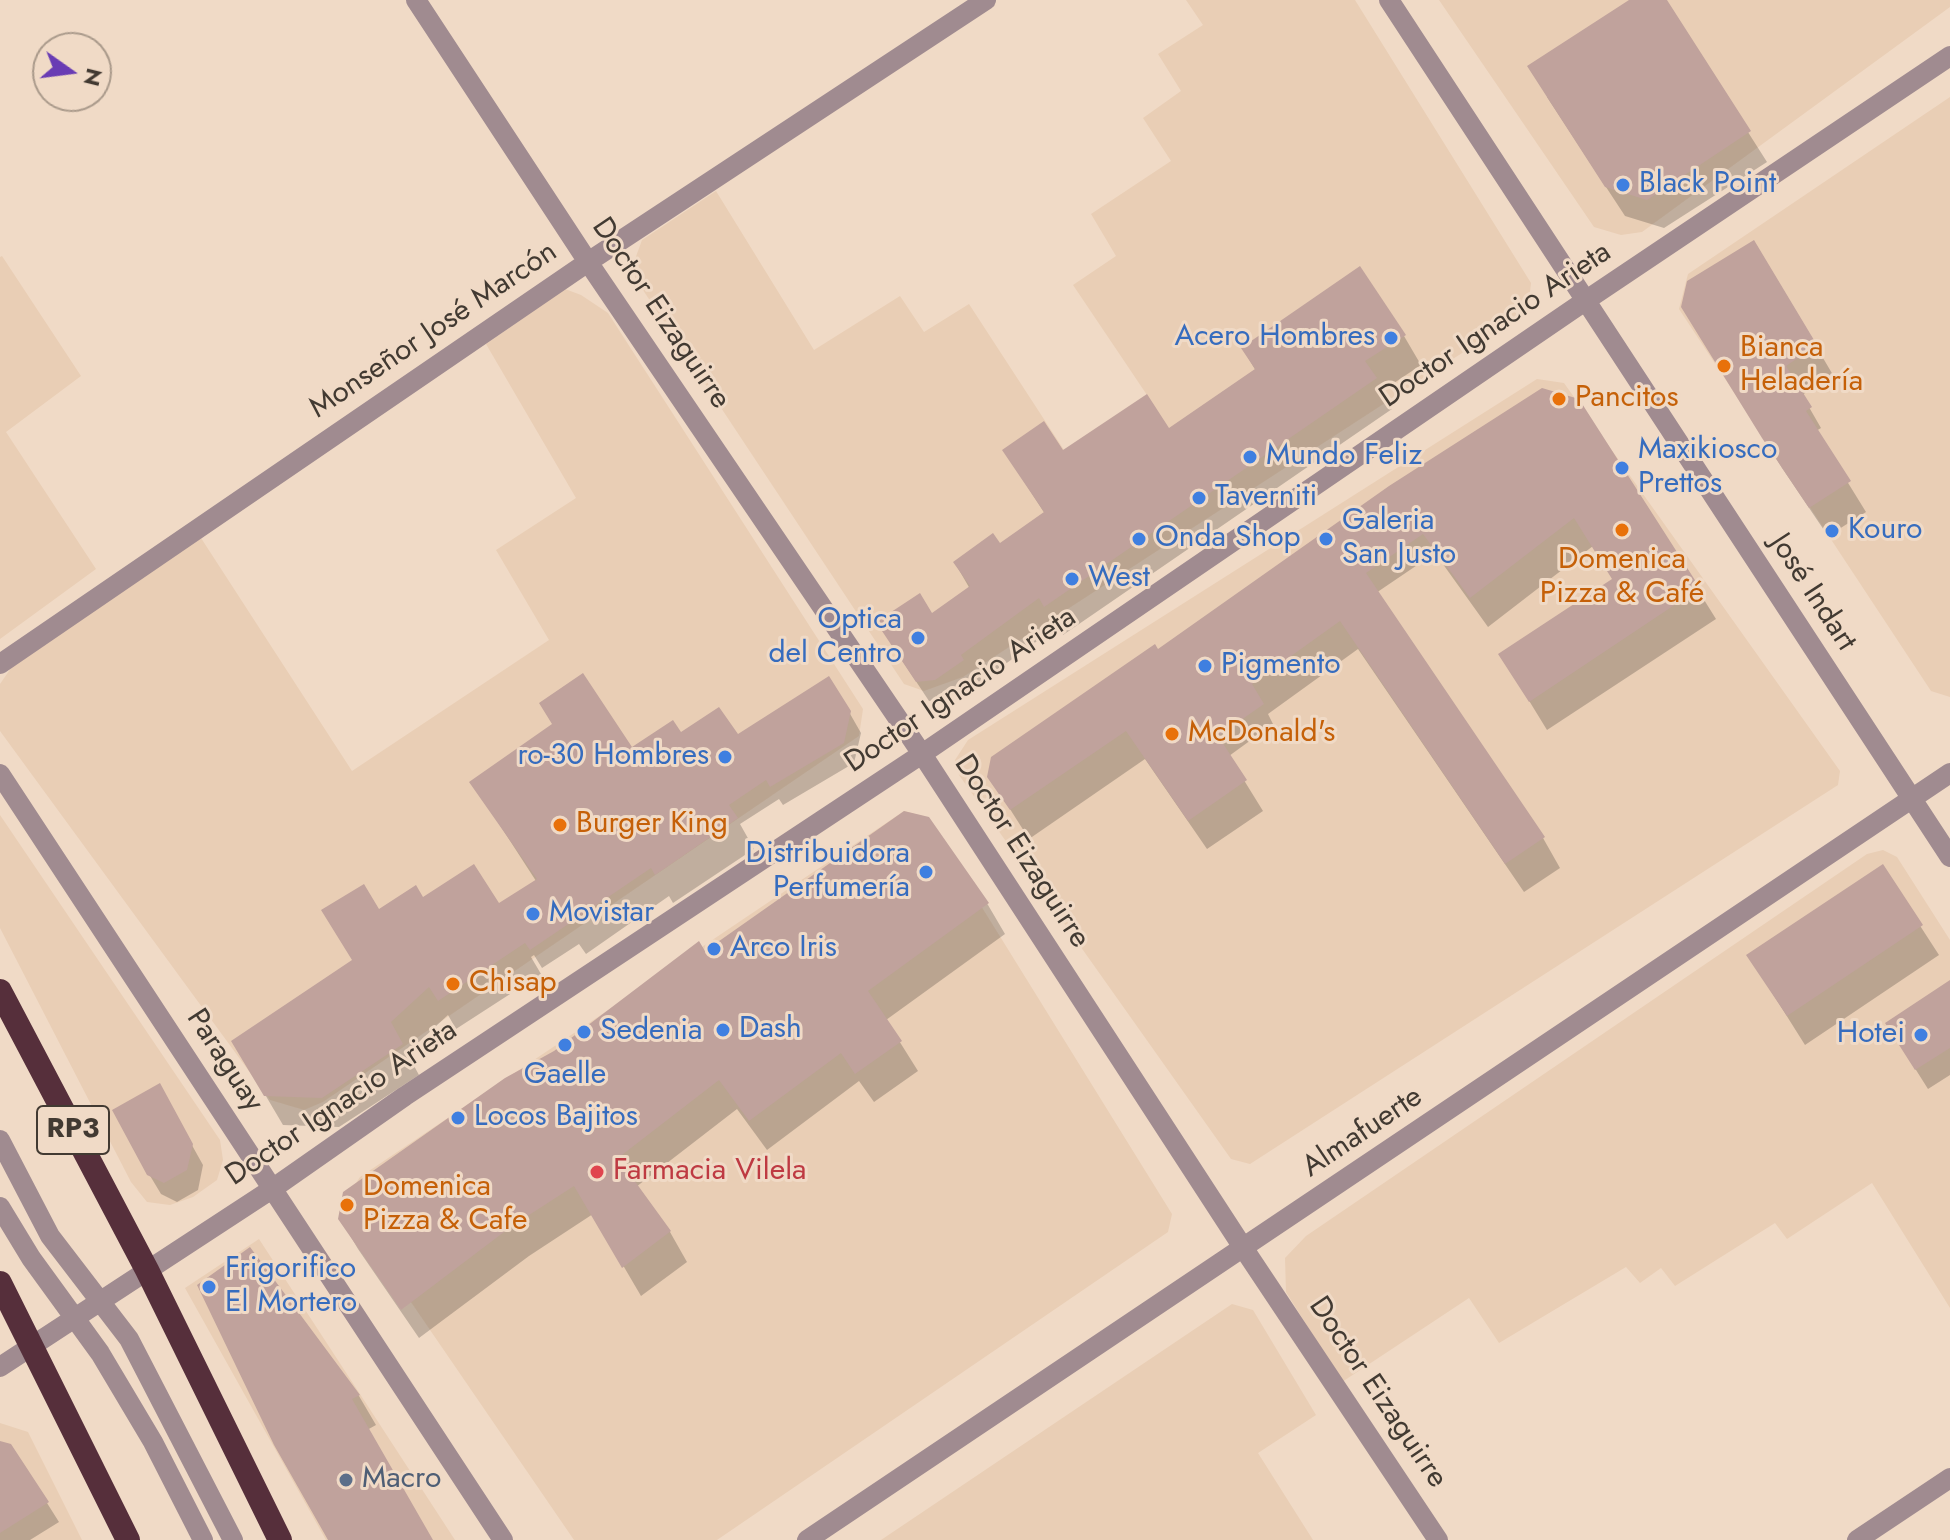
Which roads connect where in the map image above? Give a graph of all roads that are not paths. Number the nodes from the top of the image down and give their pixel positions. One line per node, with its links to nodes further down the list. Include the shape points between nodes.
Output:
1 (416, 0): 5 (street, Doctor Eizaguirre)
2 (986, 0): 5 (street, Monseñor José Marcón)
3 (1389, 0): 6 (street, José Indart)
4 (1950, 56): 6 (street, Doctor Ignacio Arieta)
5 (588, 262): 7 (street, Monseñor José Marcón); 8 (street, Doctor Eizaguirre)
6 (1585, 301): 8 (street, Doctor Ignacio Arieta); 11 (street, José Indart)
7 (0, 664)
8 (922, 754): 15 (street, Doctor Ignacio Arieta); 17 (street, Doctor Eizaguirre)
9 (1950, 773): 11 (street, Almafuerte)
10 (0, 774): 15 (street, Paraguay)
11 (1912, 799): 12 (street, José Indart); 17 (street, Almafuerte)
12 (1950, 857)
13 (0, 991): 18 (highway, RP3)
14 (0, 1140): 20 (street, via 50,1236)
15 (272, 1189): 18 (street, Doctor Ignacio Arieta); 29 (street, Paraguay)
16 (0, 1207): 21 (street)
17 (1244, 1249): 30 (street, Almafuerte); 31 (street, Doctor Eizaguirre)
18 (147, 1270): 20 (street, Doctor Ignacio Arieta); 28 (highway, RP3)
19 (0, 1283): 22 (highway)
20 (100, 1301): 21 (street, Doctor Ignacio Arieta); 27 (street, via 129,1339)
21 (75, 1317): 22 (street, Doctor Ignacio Arieta); 26 (street, via 153,1442)
22 (33, 1346): 23 (street, Doctor Ignacio Arieta); 25 (highway)
23 (0, 1367)
24 (1950, 1478): 32 (street)
25 (128, 1540)
26 (203, 1540)
27 (233, 1540)
28 (280, 1540)
29 (503, 1540)
30 (807, 1540)
31 (1438, 1540)
32 (1857, 1540)

